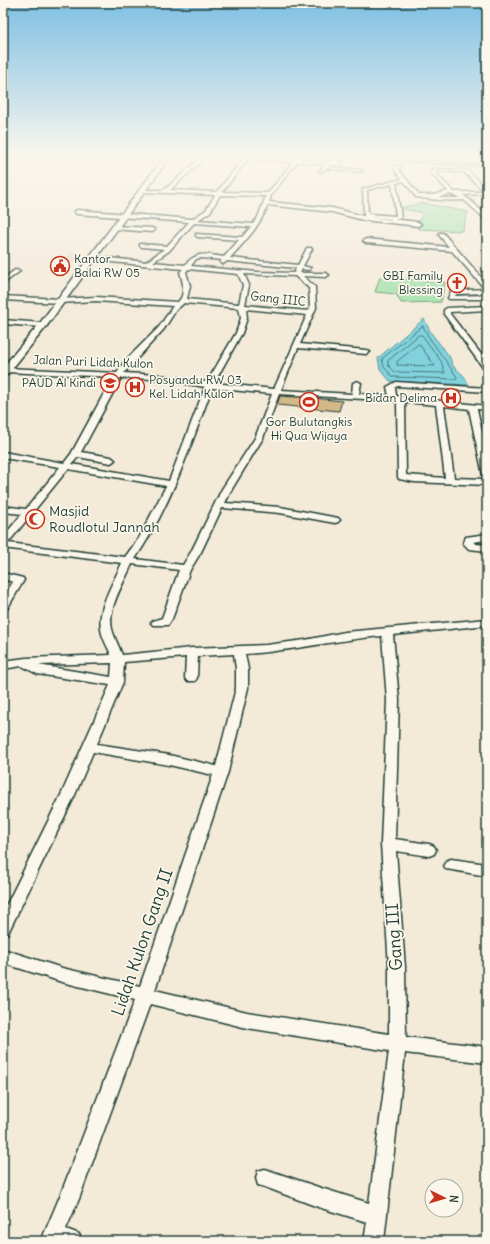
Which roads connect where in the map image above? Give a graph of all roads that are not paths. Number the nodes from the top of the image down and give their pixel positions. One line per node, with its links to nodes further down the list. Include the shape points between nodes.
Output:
1 (125, 215): 7 (street); 10 (main road)
2 (202, 215): 7 (street)
3 (262, 215): 9 (street)
4 (352, 215): 8 (street)
5 (366, 215): 6 (street, via 393,218)
6 (399, 215)
7 (193, 221): 9 (street); 19 (street)
8 (418, 224)
9 (255, 226): 13 (street)
10 (114, 230): 11 (street); 22 (main road)
11 (152, 230)
12 (198, 235): 13 (street)
13 (244, 239): 23 (street)
14 (437, 240): 21 (street, via 443,236)
15 (366, 241): 18 (street)
16 (429, 241): 18 (street)
17 (142, 245): 19 (street)
18 (406, 245): 21 (street)
19 (168, 248): 24 (street)
20 (309, 249): 26 (street)
21 (454, 249): 34 (street)
22 (91, 258): 24 (street); 38 (main road)
23 (226, 258): 25 (street, via 198,256); 26 (street); 28 (street)
24 (148, 263): 25 (street)
25 (187, 267): 28 (street); 39 (street, via 183,272 187,286)
26 (299, 267): 27 (street); 31 (street)
27 (308, 268)
28 (215, 270): 30 (street)
29 (17, 271): 33 (street)
30 (240, 272): 31 (street); 40 (street, via 246,285)
31 (296, 274): 32 (street); 43 (street, via 312,287 313,304)
32 (326, 274)
33 (3, 282)
34 (487, 290): 37 (street, via 453,292)
35 (487, 297): 37 (street)
36 (3, 298): 38 (street, Gang IIIC)
37 (451, 298): 42 (street)
38 (59, 301): 39 (street, Gang IIIC, via 96,298); 45 (main road)
39 (180, 303): 40 (street, Gang IIIC); 50 (street, via 162,328)
40 (242, 306): 43 (street, Gang IIIC); 52 (street, via 244,318 239,332)
41 (487, 309): 42 (street)
42 (447, 310): 48 (street, via 447,314)
43 (310, 313): 46 (street)
44 (3, 322): 45 (street)
45 (42, 325): 49 (main road)
46 (296, 346): 47 (street); 54 (street)
47 (366, 352)
48 (487, 367)
49 (4, 371): 50 (street, Jalan Puri Lidah Kulon)
50 (118, 376): 52 (street, Jalan Puri Lidah Kulon, via 171,378); 60 (street)
51 (357, 383): 55 (street)
52 (209, 385): 54 (street, Jalan Puri Lidah Kulon); 67 (street)
53 (487, 390): 56 (street, via 396,384 391,386)
54 (276, 392): 55 (street, Jalan Puri Lidah Kulon); 68 (street, via 259,438)
55 (355, 397): 56 (street, Jalan Puri Lidah Kulon)
56 (397, 399): 57 (street, Jalan Puri Lidah Kulon); 65 (street, via 402,477)
57 (440, 403): 58 (street, Jalan Puri Lidah Kulon); 65 (street)
58 (472, 406): 59 (street, Jalan Puri Lidah Kulon); 64 (street)
59 (487, 408)
60 (76, 454): 62 (street); 63 (street)
61 (3, 455): 63 (street)
62 (111, 460)
63 (67, 466): 67 (street); 70 (street)
64 (487, 475)
65 (450, 481): 66 (street)
66 (487, 482)
67 (171, 484): 75 (street, via 144,538)
68 (219, 505): 71 (street, via 280,510); 76 (street)
69 (3, 509): 70 (street)
70 (28, 512): 73 (street)
71 (335, 520)
72 (487, 537): 74 (street, via 469,539 468,543 472,547)
73 (3, 544): 75 (street)
74 (487, 548)
75 (128, 561): 76 (street); 84 (street, via 107,614 106,628)
76 (186, 568): 80 (street, via 167,619 164,623)
77 (3, 576): 78 (street, via 19,580)
78 (3, 607)
79 (487, 622): 81 (street)
80 (157, 623)
81 (387, 632): 82 (street, via 266,649); 91 (street, Gang III, via 393,700)
82 (239, 650): 83 (street); 90 (street, Lidah Kulon Gang II, via 242,688)
83 (192, 652): 84 (street); 87 (street)
84 (118, 659): 85 (street); 88 (street)
85 (26, 662): 86 (street); 88 (street, via 37,670)
86 (3, 665)
87 (191, 678)
88 (117, 682): 89 (street)
89 (88, 747): 90 (street, via 169,760); 95 (street, via 68,795)
90 (221, 772): 97 (street, Lidah Kulon Gang II)
91 (388, 844): 92 (street); 98 (street, Gang III, via 397,967)
92 (429, 850)
93 (451, 865): 94 (street)
94 (487, 870)
95 (3, 928)
96 (3, 956): 97 (street, via 62,975)
97 (145, 994): 98 (street, via 247,1020); 102 (street, Lidah Kulon Gang II, via 69,1199)
98 (398, 1044): 99 (street); 101 (street, Gang III)
99 (487, 1055)
100 (265, 1178): 101 (street)
101 (377, 1215): 103 (street, Gang III)
102 (59, 1239)
103 (374, 1241)

